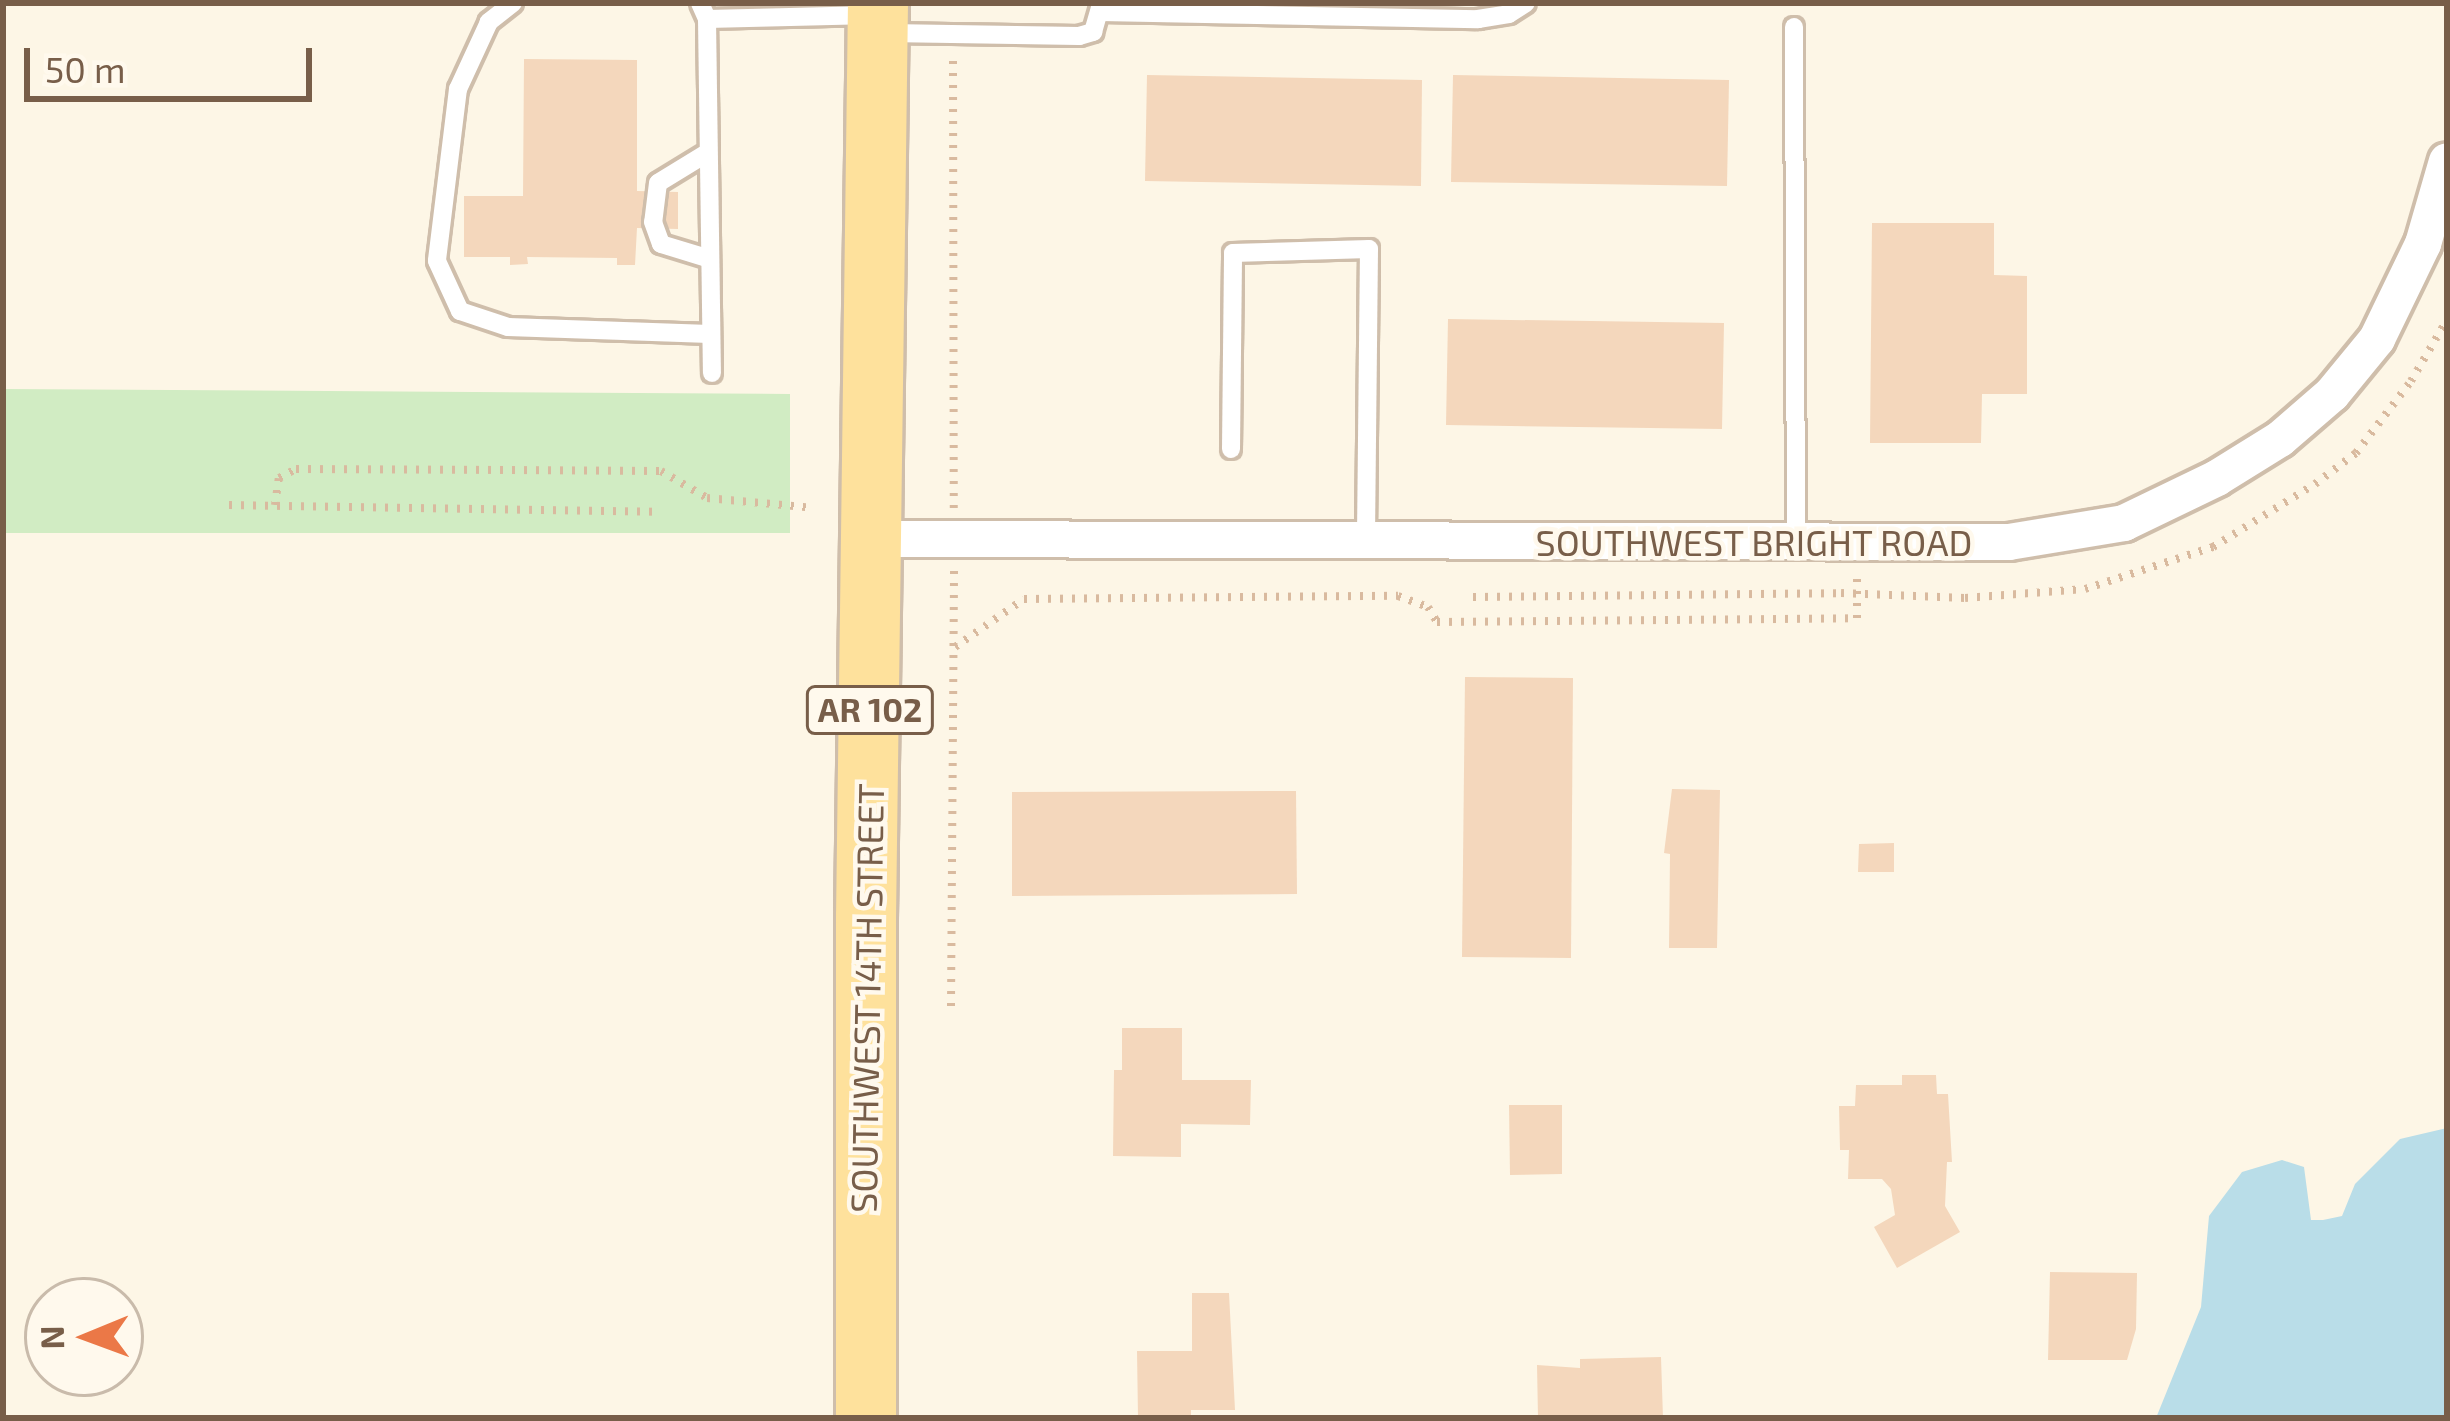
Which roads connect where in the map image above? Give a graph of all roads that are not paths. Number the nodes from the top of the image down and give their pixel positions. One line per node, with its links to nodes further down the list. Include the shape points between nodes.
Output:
1 (513, 3): 10 (lane, via 489,22 458,89 437,261 460,311 508,328)
2 (1526, 3): 3 (lane, via 1478,19)
3 (1101, 7): 5 (lane, via 1093,32 1079,36 953,35)
4 (704, 11): 5 (lane); 7 (lane)
5 (877, 17): 14 (main road, SOUTHWEST 14TH STREET / AR 102)
6 (1794, 27): 15 (lane)
7 (707, 153): 9 (lane); 9 (lane, via 658,183 652,222 661,244)
8 (2447, 161): 15 (street, SOUTHWEST BRIGHT ROAD, via 2423,244 2377,339 2332,394 2217,478 2124,523 2008,542)
9 (710, 259): 10 (lane)
10 (710, 334): 11 (lane)
11 (712, 373)
12 (1232, 449): 13 (lane, via 1233,253 1369,249)
13 (1366, 538): 14 (street, SOUTHWEST BRIGHT ROAD); 15 (street, SOUTHWEST BRIGHT ROAD)
14 (873, 539): 16 (main road, SOUTHWEST 14TH STREET / AR 102)
15 (1796, 542)
16 (866, 1418)

